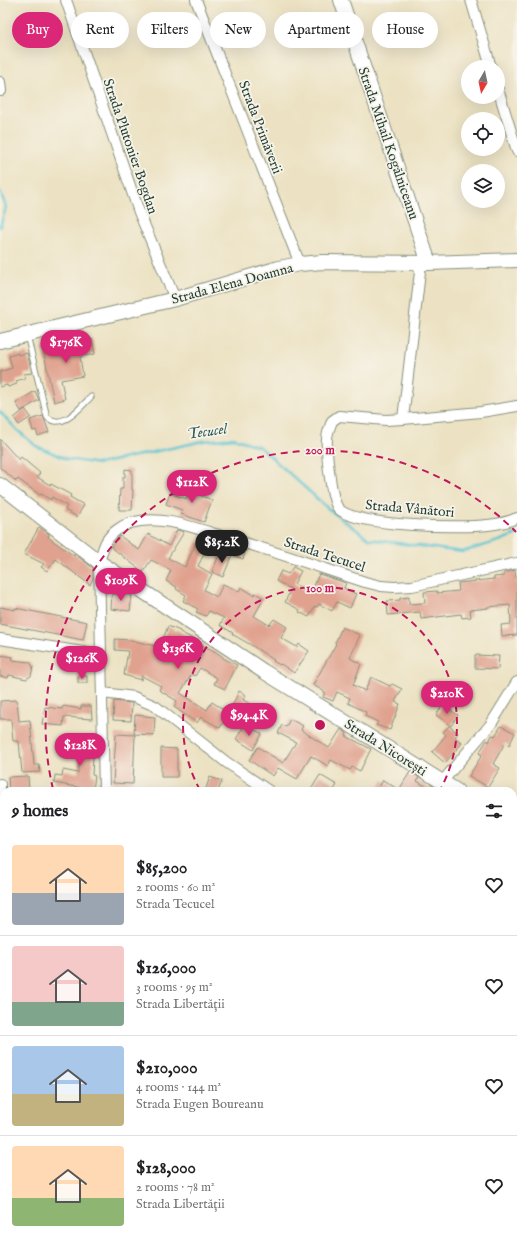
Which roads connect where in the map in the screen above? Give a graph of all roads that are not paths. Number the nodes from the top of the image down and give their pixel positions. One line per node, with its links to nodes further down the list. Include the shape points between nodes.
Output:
1 (66, 0): 11 (street, Strada Plutonier Bogdan, via 139,212)
2 (196, 0): 10 (street, Strada Primăverii)
3 (341, 0): 9 (main road, Strada Mihail Kogălniceanu)
4 (471, 0): 5 (street)
5 (489, 60)
6 (503, 104): 7 (street)
7 (517, 151)
8 (517, 260): 9 (main road, Strada Elena Doamna)
9 (425, 263): 10 (main road, Strada Elena Doamna); 16 (street)
10 (300, 264): 11 (main road, Strada Elena Doamna)
11 (175, 299): 12 (main road, Strada Elena Doamna)
12 (27, 335): 13 (main road, Strada Elena Doamna); 14 (lane, via 47,417 51,420 66,420)
13 (0, 341)
14 (91, 397)
15 (517, 406): 16 (street, Strada Vânători)
16 (403, 419): 18 (street, Strada Vânători, via 339,416 332,421 327,438 333,495 338,508 350,516 365,520 406,524 461,527 488,525)
17 (0, 485): 19 (main road, Strada Nicorești)
18 (517, 518)
19 (99, 562): 20 (street, Strada Tecucel, via 106,542 118,529 128,524 160,521 180,524 264,548 381,586 412,586); 22 (street); 25 (main road, Strada Nicorești, via 263,671)
20 (517, 563)
21 (0, 639): 22 (street)
22 (102, 655): 24 (street)
23 (517, 682): 25 (street, via 491,724)
24 (103, 693): 27 (street); 28 (street, via 134,697 155,706 226,762)
25 (442, 782): 29 (main road, Strada Nicorești)
26 (0, 784): 30 (street)
27 (104, 787)
28 (263, 787)
29 (450, 787)
30 (0, 792)

